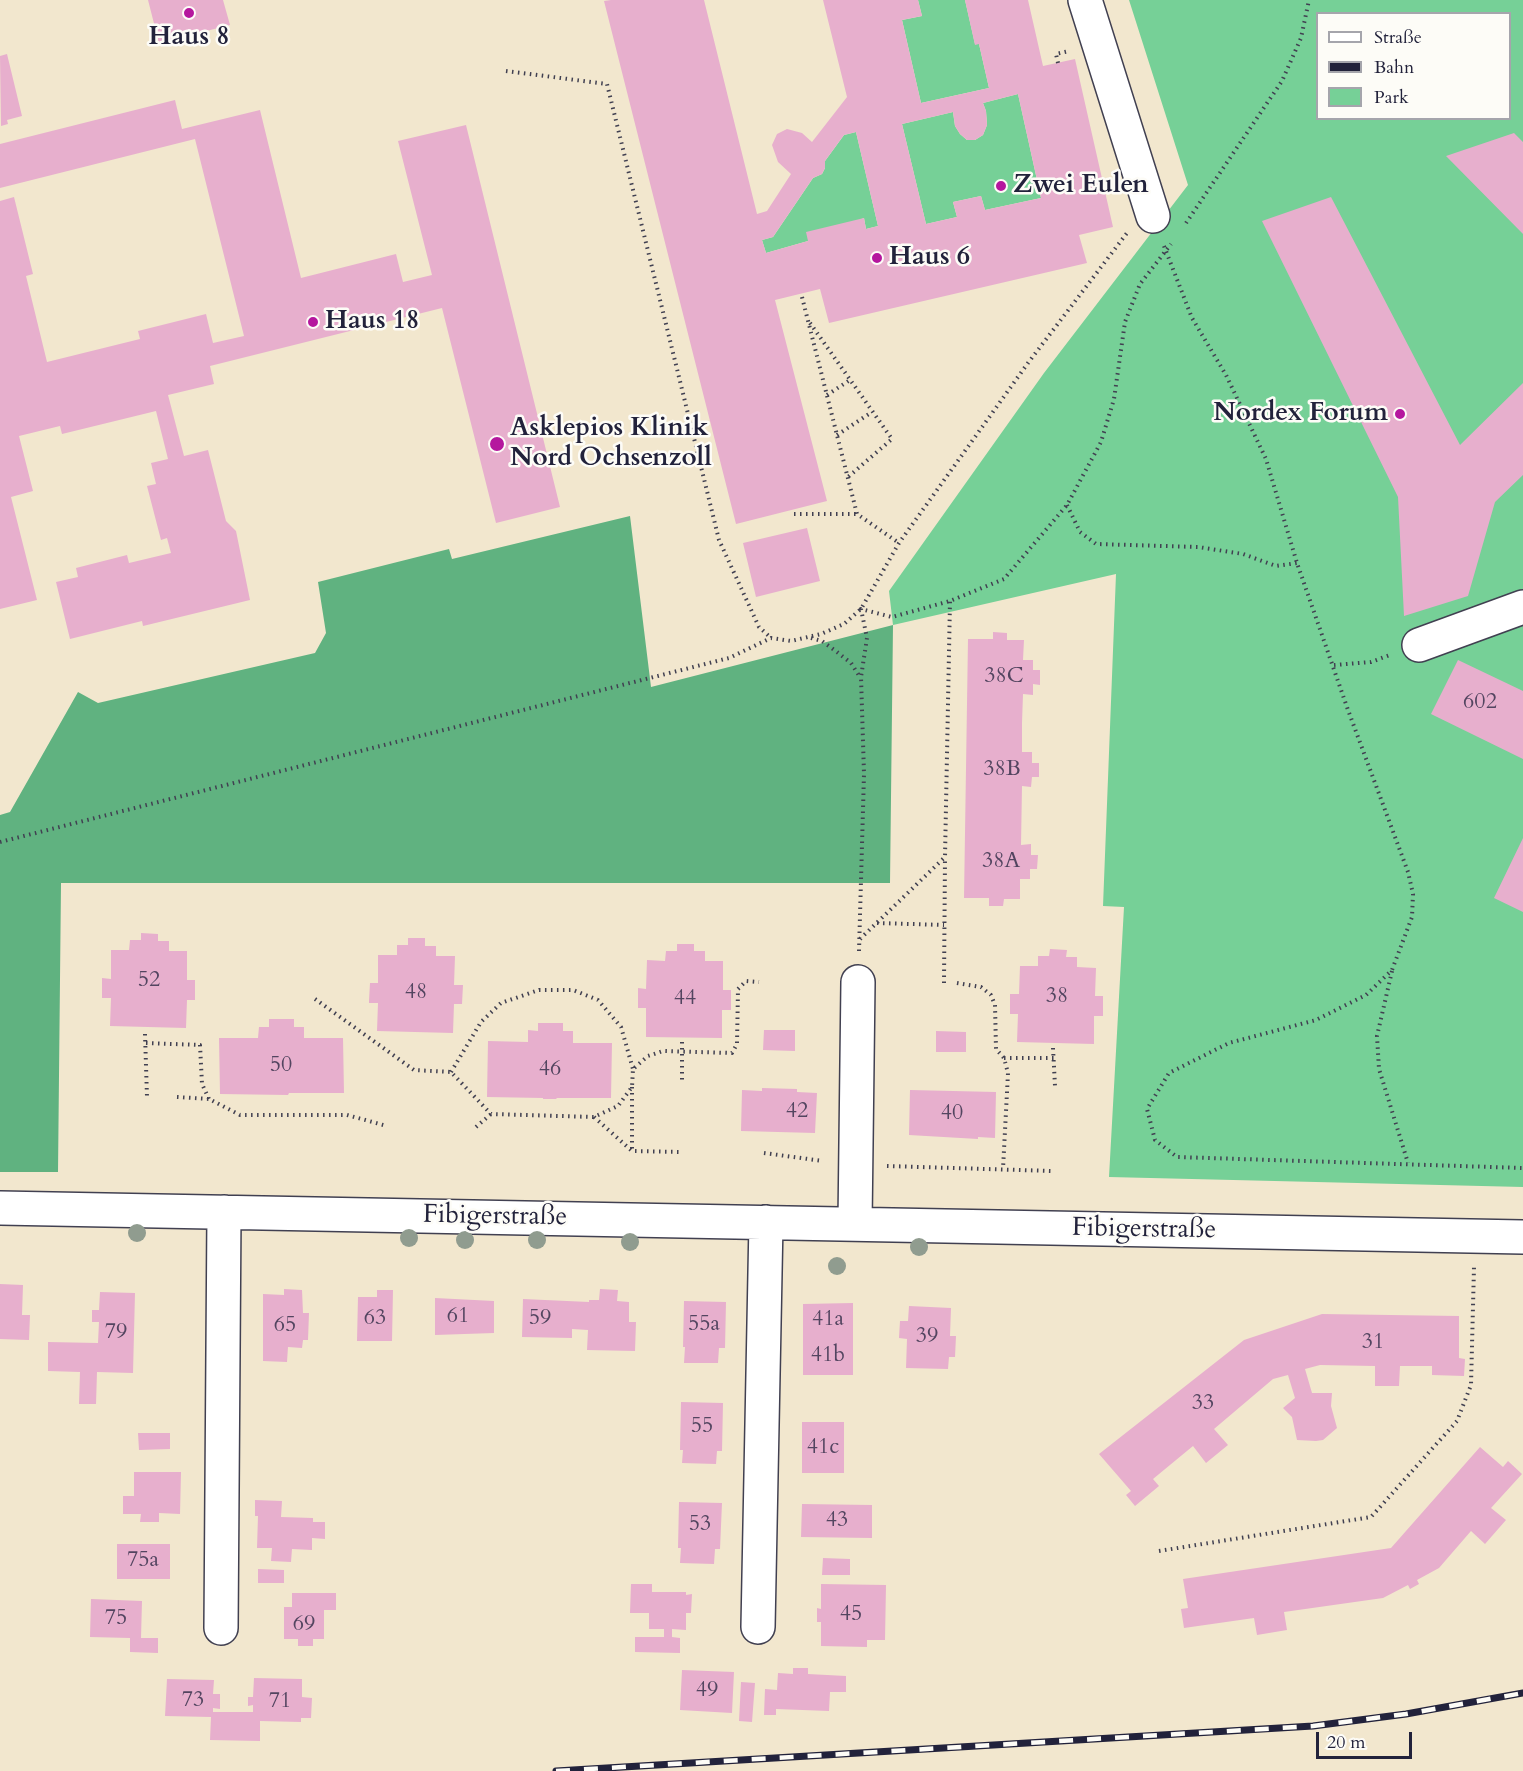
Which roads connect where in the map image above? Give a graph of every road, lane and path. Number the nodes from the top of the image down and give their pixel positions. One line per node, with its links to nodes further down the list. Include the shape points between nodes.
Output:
1 (1085, 0): 4 (street)
2 (1309, 0): 5 (path, via 1301,38 1282,81)
3 (506, 71): 24 (path, via 608,84 719,540 759,627)
4 (1150, 206): 18 (path, via 1028,363)
5 (1185, 223)
6 (1172, 242): 7 (path)
7 (1166, 252): 15 (path, via 1140,284 1125,322 1114,399 1101,442); 19 (path, via 1192,318 1226,375 1266,459)
8 (802, 297): 9 (path)
9 (808, 320): 10 (path); 11 (path)
10 (850, 380): 11 (path); 12 (path)
11 (827, 395): 13 (path)
12 (872, 411): 13 (path); 14 (path, via 892,439)
13 (837, 435): 14 (path)
14 (848, 477): 17 (path)
15 (1067, 505): 19 (path, via 1080,532 1096,544 1198,547 1243,554 1276,566); 20 (path, via 1004,579)
16 (794, 514): 17 (path)
17 (857, 514): 18 (path)
18 (899, 543): 22 (path)
19 (1297, 563): 26 (path)
20 (951, 601): 22 (path, via 892,617); 29 (path)
21 (1523, 607): 25 (street)
22 (861, 609): 23 (path, via 844,624); 27 (path, via 867,638)
23 (807, 637): 24 (path); 27 (path, via 837,651)
24 (771, 638): 28 (path, via 729,658)
25 (1419, 645): 26 (path, via 1371,662)
26 (1334, 665): 33 (path, via 1413,894 1412,917)
27 (861, 677): 32 (path, via 864,774)
28 (0, 842)
29 (945, 857): 30 (path); 31 (path)
30 (877, 923): 31 (path); 32 (path)
31 (944, 925): 36 (path)
32 (860, 939): 35 (path)
33 (1392, 970): 61 (path, via 1377,1036 1379,1069); 61 (path, via 1366,995 1316,1020 1229,1043 1169,1073 1147,1109 1155,1140 1177,1157)
34 (759, 982): 43 (path, via 746,981 738,989 737,1044 732,1053)
35 (858, 982): 62 (street)
36 (944, 982)
37 (957, 983): 44 (path, via 981,987 991,995 995,1005 996,1049)
38 (315, 999): 47 (path, via 414,1070)
39 (145, 1034): 41 (path)
40 (682, 1042): 43 (path)
41 (146, 1043): 51 (path); 53 (path, via 200,1045 202,1084)
42 (1053, 1048): 45 (path)
43 (681, 1051): 46 (path, via 648,1056); 48 (path)
44 (1004, 1058): 45 (path); 64 (path, via 1008,1073)
45 (1054, 1058): 49 (path)
46 (633, 1069): 47 (path, via 621,1027 598,1000 573,990 539,990 501,1003 481,1022); 50 (path)
47 (451, 1072): 54 (path)
48 (682, 1084)
49 (1055, 1086)
50 (632, 1087): 55 (path, via 618,1106); 58 (path)
51 (147, 1097)
52 (177, 1097): 53 (path)
53 (209, 1099): 56 (path, via 240,1115 347,1115)
54 (491, 1114): 55 (path); 57 (path)
55 (594, 1117): 58 (path)
56 (387, 1126)
57 (476, 1127)
58 (632, 1150): 59 (path)
59 (681, 1152)
60 (764, 1153): 62 (path)
61 (1408, 1163): 63 (path)
62 (855, 1165): 64 (path); 69 (street)
63 (1523, 1168)
64 (1003, 1169): 65 (path)
65 (1052, 1171)
66 (0, 1208): 67 (street, Fibigerstraße)
67 (224, 1212): 68 (street, Fibigerstraße); 74 (street)
68 (766, 1222): 69 (street, Fibigerstraße); 73 (street)
69 (855, 1223): 70 (street, Fibigerstraße)
70 (1475, 1236): 71 (street, Fibigerstraße); 72 (path, via 1471,1385 1457,1421 1371,1517)
71 (1523, 1237)
72 (1159, 1551)
73 (758, 1627)
74 (221, 1628)

